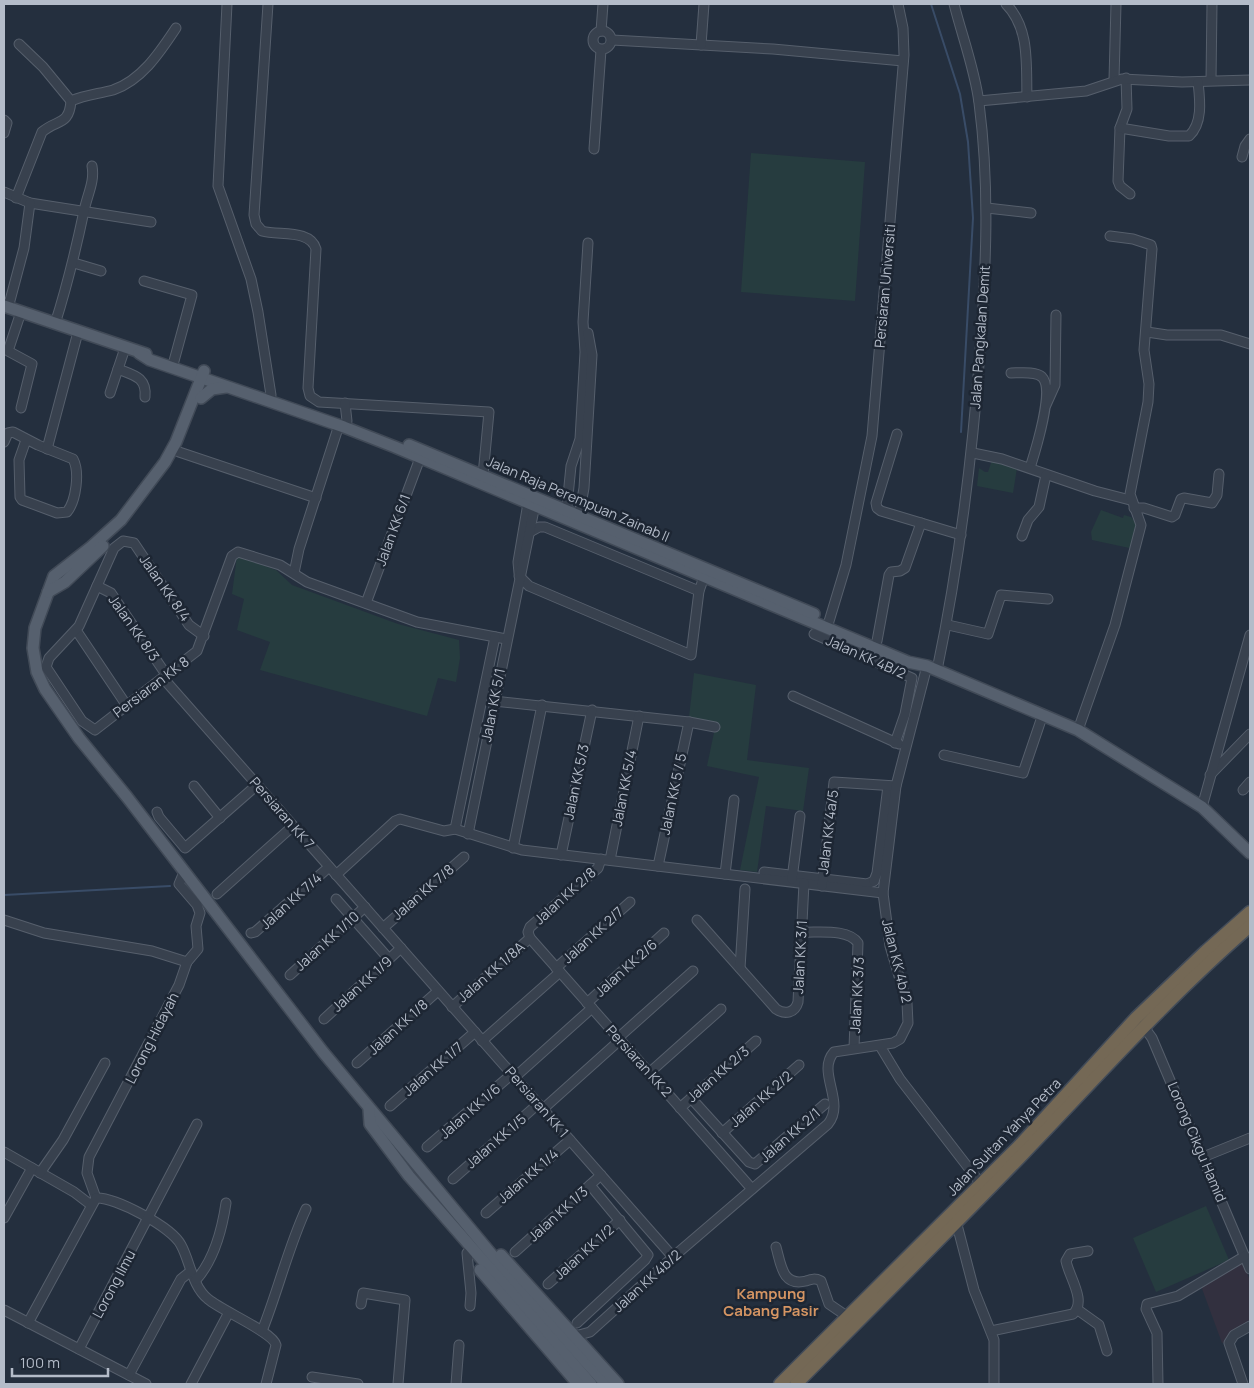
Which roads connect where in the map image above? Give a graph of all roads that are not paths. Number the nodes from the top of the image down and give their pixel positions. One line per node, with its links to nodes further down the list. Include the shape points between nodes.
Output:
1 (227, 4): 62 (street, via 218,186 251,279)
2 (268, 4): 65 (street, via 254,215 262,231 303,236 314,243 308,388 313,400)
3 (603, 4): 11 (street)
4 (704, 4): 14 (street)
5 (898, 4): 16 (street, Persiaran Universiti, via 903,28)
6 (954, 4): 23 (street, Jalan Pangkalan Demit)
7 (1006, 4): 22 (street, via 1018,20 1024,40)
8 (1116, 4): 18 (street)
9 (1212, 4): 19 (street)
10 (176, 28): 24 (street, via 160,53 136,78 113,90 90,93)
11 (601, 31): 12 (street, via 610,34); 15 (street, via 596,33 592,42)
12 (612, 40): 14 (street); 15 (street, via 610,46)
13 (18, 44): 24 (street, via 44,66)
14 (701, 45): 16 (street)
15 (601, 50): 29 (street)
16 (903, 61): 98 (street, Persiaran Universiti, via 872,436)
17 (1126, 78): 18 (street); 21 (street); 26 (street, via 1127,109)
18 (1114, 80): 22 (street, via 1086,91)
19 (1211, 80): 20 (street); 21 (street)
20 (1250, 80)
21 (1198, 82): 26 (street, via 1199,116 1197,126 1189,136)
22 (1026, 97): 23 (street)
23 (979, 101): 36 (street, Jalan Pangkalan Demit)
24 (71, 102): 34 (street, via 66,119 42,132)
25 (4, 120): 27 (street, via 7,123)
26 (1120, 128): 33 (street, via 1118,181)
27 (4, 133)
28 (1250, 139): 30 (street)
29 (594, 149)
30 (1242, 157)
31 (92, 166): 37 (street, via 93,181)
32 (4, 192): 34 (street)
33 (1130, 194)
34 (16, 198): 35 (street)
35 (30, 203): 37 (street); 45 (street, via 24,248)
36 (987, 208): 38 (street); 74 (street, Jalan Pangkalan Demit)
37 (84, 212): 39 (street); 42 (street)
38 (1032, 213)
39 (151, 222)
40 (1110, 236): 51 (street, via 1151,245)
41 (588, 243): 48 (street)
42 (74, 262): 43 (street); 49 (street)
43 (101, 271)
44 (144, 281): 56 (street, via 192,295)
45 (6, 307): 46 (main road, Jalan Raja Perempuan Zainab II)
46 (21, 312): 49 (main road, Jalan Raja Perempuan Zainab II); 52 (street)
47 (1056, 315): 66 (street, via 1055,385)
48 (583, 316): 83 (street, via 585,352 580,438 572,466); 84 (street, via 592,355 584,488)
49 (55, 324): 50 (main road, Jalan Raja Perempuan Zainab II)
50 (78, 332): 54 (main road, Jalan Raja Perempuan Zainab II); 72 (street)
51 (1147, 332): 53 (street, via 1221,335); 82 (street, via 1144,350 1148,402 1130,490)
52 (7, 344): 67 (street, via 10,354 32,364)
53 (1250, 344)
54 (124, 348): 55 (main road, Jalan Raja Perempuan Zainab II); 57 (street)
55 (139, 353): 56 (main road, Jalan Raja Perempuan Zainab II); 59 (main road, Jalan Raja Perempuan Zainab II, via 150,360)
56 (174, 361): 59 (main road, Jalan Raja Perempuan Zainab II)
57 (118, 369): 61 (street); 63 (street, via 144,382)
58 (1011, 373): 66 (street, via 1042,377 1046,385)
59 (206, 375): 60 (main road, Jalan Raja Perempuan Zainab II); 62 (main road, Jalan Raja Perempuan Zainab II); 64 (main road); 94 (main road, via 166,462 121,520 54,576)
60 (231, 388): 64 (main road, via 216,388); 68 (main road, Jalan Raja Perempuan Zainab II)
61 (110, 393)
62 (271, 395): 68 (main road, Jalan Raja Perempuan Zainab II)
63 (145, 396)
64 (201, 398): 73 (main road)
65 (346, 403): 68 (street); 78 (street, via 489,412)
66 (1046, 405): 76 (street)
67 (21, 408)
68 (343, 425): 75 (main road, Jalan Raja Perempuan Zainab II); 78 (main road, Jalan Raja Perempuan Zainab II); 80 (street)
69 (897, 434): 85 (street, via 876,506 881,511)
70 (26, 440): 71 (street, via 11,431); 72 (street); 72 (street, via 19,460 20,496 22,500 63,514 71,507 76,464)
71 (4, 442)
72 (47, 449)
73 (181, 449): 80 (street); 94 (main road, via 128,523 65,582)
74 (973, 453): 76 (street); 87 (street, Jalan Pangkalan Demit)
75 (420, 458): 81 (main road, Jalan Raja Perempuan Zainab II); 96 (street, Jalan KK 6/1)
76 (1030, 468): 79 (street)
77 (1218, 474): 82 (street, via 1217,494 1212,503 1181,499 1172,517)
78 (483, 475): 81 (main road, Jalan Raja Perempuan Zainab II)
79 (1046, 475): 82 (street); 88 (street, via 1039,507 1028,520)
80 (316, 498): 89 (street)
81 (532, 500): 83 (main road, Jalan Raja Perempuan Zainab II); 86 (street, Jalan KK 5/1); 90 (street, Jalan KK 5/1, via 518,562)
82 (1132, 504): 120 (street, via 1141,525 1126,588)
83 (567, 515): 84 (main road, Jalan Raja Perempuan Zainab II)
84 (578, 520): 91 (main road, Jalan Raja Perempuan Zainab II); 98 (main road, Jalan Raja Perempuan Zainab II)
85 (921, 523): 87 (street); 105 (street, Jalan KK 4B/2, via 905,568 888,575)
86 (530, 532): 90 (street, Jalan KK 5/1); 93 (street, via 545,527)
87 (961, 535): 97 (street, Jalan Pangkalan Demit)
88 (1022, 536)
89 (291, 571): 96 (street, via 307,582); 102 (street, Persiaran KK 8, via 235,552)
90 (519, 576): 93 (street, via 529,586 691,655); 104 (street, Jalan KK 5/1)
91 (704, 577): 93 (street); 98 (main road, Jalan Raja Perempuan Zainab II)
92 (97, 586): 99 (street); 102 (street, Jalan KK 8/4, via 114,548 127,540 134,543 190,625); 108 (street, Jalan KK 8/3, via 111,593)
93 (699, 591)
94 (48, 592): 150 (main road, via 38,618 33,648 44,689)
95 (1048, 599): 97 (street, via 1001,595 987,634)
96 (366, 603): 103 (street, via 421,624)
97 (948, 625): 107 (street, Jalan Pangkalan Demit)
98 (831, 626): 105 (main road, Jalan Raja Perempuan Zainab II); 106 (main road, Jalan Raja Perempuan Zainab II)
99 (76, 630): 114 (street); 114 (street, Persiaran KK 8, via 49,658 47,671 82,721 95,730)
100 (814, 634): 106 (street, Jalan KK 4B/2)
101 (1250, 635): 124 (street)
102 (204, 636): 108 (street, Persiaran KK 8, via 193,655)
103 (495, 639): 104 (street); 109 (street)
104 (506, 641): 110 (street, Jalan KK 5/1)
105 (878, 641): 107 (main road, Jalan Raja Perempuan Zainab II)
106 (846, 642): 107 (main road, Jalan Raja Perempuan Zainab II); 123 (street, Jalan KK 4B/2, via 912,678)
107 (932, 668): 116 (main road, Jalan Raja Perempuan Zainab II); 125 (street, Jalan KK 4b/2)
108 (165, 677): 114 (street, Persiaran KK 8); 131 (street, Persiaran KK 7)
109 (486, 681): 110 (street); 141 (street)
110 (498, 683): 112 (street, Jalan KK 5/1)
111 (793, 696): 123 (street)
112 (494, 701): 113 (street); 142 (street, Jalan KK 5/1)
113 (542, 705): 115 (street); 143 (street)
114 (127, 706)
115 (592, 710): 117 (street); 145 (street, Jalan KK 5/3)
116 (1043, 714): 120 (main road, Jalan Raja Perempuan Zainab II); 128 (street, via 1023,773)
117 (639, 716): 118 (street); 147 (street, Jalan KK 5/4)
118 (688, 722): 119 (street); 149 (street, Jalan KK 5 / 5)
119 (715, 727)
120 (1078, 730): 136 (main road, Jalan Raja Perempuan Zainab II)
121 (1250, 734): 122 (street)
122 (1243, 742): 126 (street); 127 (street)
123 (895, 743): 125 (street)
124 (1218, 744): 127 (street); 129 (street)
125 (906, 748): 133 (street, Jalan KK 4b/2)
126 (1250, 749)
127 (1233, 752): 129 (street)
128 (944, 755)
129 (1210, 776): 136 (street)
130 (1250, 782): 134 (street)
131 (257, 785): 139 (street); 140 (street, Persiaran KK 7)
132 (194, 786): 139 (street)
133 (892, 786): 155 (street); 156 (street, Jalan KK 4a/5, via 834,782); 159 (street, Jalan KK 4b/2)
134 (1243, 790)
135 (734, 800): 152 (street)
136 (1202, 807): 144 (main road, Jalan Raja Perempuan Zainab II)
137 (157, 812): 139 (street, via 185,848)
138 (800, 816): 154 (street)
139 (220, 818)
140 (293, 826): 148 (street, Persiaran KK 7); 160 (street)
141 (455, 829): 142 (street); 153 (street, via 444,831 400,819)
142 (468, 834): 143 (street)
143 (514, 848): 145 (street)
144 (1249, 853)
145 (561, 855): 147 (street)
146 (464, 857): 168 (street, Jalan KK 7/8)
147 (605, 860): 149 (street); 172 (street, Jalan KK 2/8, via 530,927)
148 (329, 866): 153 (street, Persiaran KK 7); 170 (street, Jalan KK 7/4)
149 (658, 866): 152 (street)
150 (184, 872): 175 (street, Lorong Hidayah, via 179,884 200,913 196,926 198,949); 202 (main road)
151 (764, 872): 154 (street)
152 (725, 874): 154 (street)
153 (336, 875): 163 (street, Persiaran KK 7)
154 (792, 879): 156 (street); 157 (street)
155 (874, 881): 156 (street, via 866,884); 159 (street)
156 (822, 882): 157 (street); 159 (street)
157 (804, 884): 169 (street, Jalan KK 3/1)
158 (745, 888): 176 (street)
159 (883, 891): 190 (street, Jalan KK 4b/2, via 890,946 909,1012 908,1023 900,1039)
160 (217, 894)
161 (336, 899): 164 (street)
162 (630, 902): 177 (street, Jalan KK 2/7)
163 (365, 907): 164 (street, Jalan KK 1/10); 168 (street, Persiaran KK 7)
164 (353, 918): 174 (street); 179 (street, Jalan KK 1/10)
165 (4, 920): 175 (street, via 44,934 152,951)
166 (697, 920): 176 (street, Jalan KK 3/1)
167 (1248, 921): 185 (highway, Jalan Sultan Yahya Petra, via 1214,957)
168 (383, 928): 173 (street, Persiaran KK 7)
169 (801, 932): 176 (street, Jalan KK 3/1, via 798,1002 794,1010 785,1013 776,1009); 191 (street, Jalan KK 3/3, via 845,934 858,943)
170 (251, 933)
171 (664, 933): 181 (street, Jalan KK 2/6)
172 (529, 935): 177 (street, Persiaran KK 2); 182 (street, Jalan KK 1/8A)
173 (401, 948): 174 (street, Jalan KK 1/9); 180 (street, Persiaran KK 1)
174 (389, 959): 184 (street, Jalan KK 1/9)
175 (187, 962): 221 (street, Lorong Hidayah, via 179,986 90,1157 87,1173)
176 (740, 968)
177 (558, 970): 181 (street, Persiaran KK 2); 188 (street, Jalan KK 2/7)
178 (693, 971): 187 (street, Jalan KK 1/5)
179 (290, 974)
180 (438, 991): 182 (street, Persiaran KK 1); 193 (street, Jalan KK 1/8)
181 (589, 1006): 187 (street, Persiaran KK 2); 196 (street, Jalan KK 2/6)
182 (452, 1007): 186 (street, Persiaran KK 1)
183 (721, 1009): 195 (street)
184 (324, 1019)
185 (1140, 1022): 212 (street, Lorong Cikgu Hamid, via 1152,1038); 218 (highway, Jalan Sultan Yahya Petra); 228 (highway, Jalan Sultan Yahya Petra)
186 (475, 1032): 188 (street, Persiaran KK 1); 199 (street, Jalan KK 1/7)
187 (619, 1039): 195 (street, Persiaran KK 2); 200 (street, Jalan KK 1/5)
188 (482, 1040): 196 (street, Persiaran KK 1)
189 (756, 1041): 197 (street, Jalan KK 2/3)
190 (880, 1046): 191 (street, Jalan KK 4b/2); 218 (street, via 900,1079)
191 (854, 1048): 206 (street, Jalan KK 4b/2, via 840,1050 830,1057 828,1069 834,1115)
192 (105, 1063): 214 (street, via 63,1140)
193 (357, 1063)
194 (800, 1065): 205 (street, Jalan KK 2/2)
195 (649, 1073): 201 (street, Persiaran KK 2)
196 (513, 1075): 200 (street, Persiaran KK 1); 210 (street, Jalan KK 1/6)
197 (691, 1098): 201 (street, Jalan KK 2/3); 205 (street)
198 (825, 1104): 204 (street, Jalan KK 2/1)
199 (390, 1106)
200 (541, 1106): 208 (street, Persiaran KK 1); 217 (street, Jalan KK 1/5)
201 (680, 1108): 209 (street, Persiaran KK 2)
202 (369, 1109): 213 (main road); 216 (main road, via 370,1124)
203 (198, 1124): 226 (street, Lorong Ilmu)
204 (801, 1126): 205 (street, Jalan KK 2/1, via 754,1164); 206 (street)
205 (724, 1134): 209 (street, Jalan KK 2/2)
206 (812, 1138): 220 (street, Jalan KK 4b/2)
207 (1250, 1138): 212 (street)
208 (570, 1140): 215 (street, Persiaran KK 1); 224 (street, Jalan KK 1/4)
209 (714, 1146): 220 (street, Persiaran KK 2)
210 (428, 1148)
211 (4, 1152): 214 (street)
212 (1203, 1157): 233 (street, Lorong Cikgu Hamid)
213 (417, 1167): 239 (main road); 252 (main road)
214 (36, 1170): 221 (street); 225 (street)
215 (601, 1175): 219 (street, Jalan KK 1/3); 234 (street, Persiaran KK 1)
216 (409, 1176): 232 (main road); 239 (main road)
217 (453, 1179)
218 (981, 1184): 245 (highway, Jalan Sultan Yahya Petra)
219 (590, 1185): 227 (street); 231 (street, Jalan KK 1/3)
220 (752, 1189): 234 (street, Jalan KK 4b/2)
221 (93, 1202): 226 (street, via 117,1201); 246 (street)
222 (226, 1204): 237 (street, via 219,1235 207,1264)
223 (306, 1209): 249 (street, via 292,1239)
224 (486, 1213)
225 (4, 1218)
226 (148, 1220): 236 (street, via 175,1236); 254 (street, Lorong Ilmu)
227 (620, 1220): 238 (street, Jalan KK 1/2); 247 (street, via 648,1255)
228 (956, 1222): 250 (street, via 974,1290); 270 (highway, Jalan Sultan Yahya Petra)
229 (776, 1247): 245 (street, via 788,1280 819,1279 829,1304)
230 (1088, 1251): 243 (street, via 1070,1254 1066,1261 1079,1301)
231 (515, 1252)
232 (467, 1253): 241 (street); 265 (main road)
233 (1246, 1256): 235 (street, Lorong Cikgu Hamid); 272 (street, via 1178,1296 1146,1304 1157,1333)
234 (673, 1257): 251 (street, Jalan KK 4b/2)
235 (1250, 1269)
236 (191, 1270): 237 (street); 257 (street, via 181,1279)
237 (196, 1280): 244 (street, via 202,1294)
238 (548, 1284)
239 (523, 1300): 266 (main road); 267 (main road)
240 (361, 1304): 263 (street, via 363,1293 405,1300)
241 (470, 1306)
242 (4, 1310): 246 (street)
243 (1078, 1310): 250 (street, via 1073,1314); 256 (street, via 1099,1325)
244 (228, 1314): 249 (street); 260 (street)
245 (848, 1317): 269 (highway, Jalan Sultan Yahya Petra)
246 (28, 1323): 254 (street)
247 (577, 1323)
248 (1250, 1326): 273 (street, via 1234,1335 1230,1343)
249 (262, 1331): 261 (street, via 271,1336 276,1345)
250 (991, 1331): 271 (street, via 995,1350)
251 (590, 1332): 252 (street, Jalan KK 4b/2); 255 (street)
252 (575, 1336): 255 (main road)
253 (459, 1345): 264 (street)
254 (79, 1349): 257 (street)
255 (588, 1350): 268 (main road)
256 (1107, 1351)
257 (129, 1375): 259 (street)
258 (312, 1378): 262 (street)
259 (146, 1384)
260 (191, 1384)
261 (266, 1384)
262 (358, 1384)
263 (398, 1384)
264 (456, 1384)
265 (578, 1384)
266 (592, 1384)
267 (606, 1384)
268 (618, 1384)
269 (780, 1384)
270 (796, 1384)
271 (994, 1384)
272 (1158, 1384)
273 (1243, 1384)

